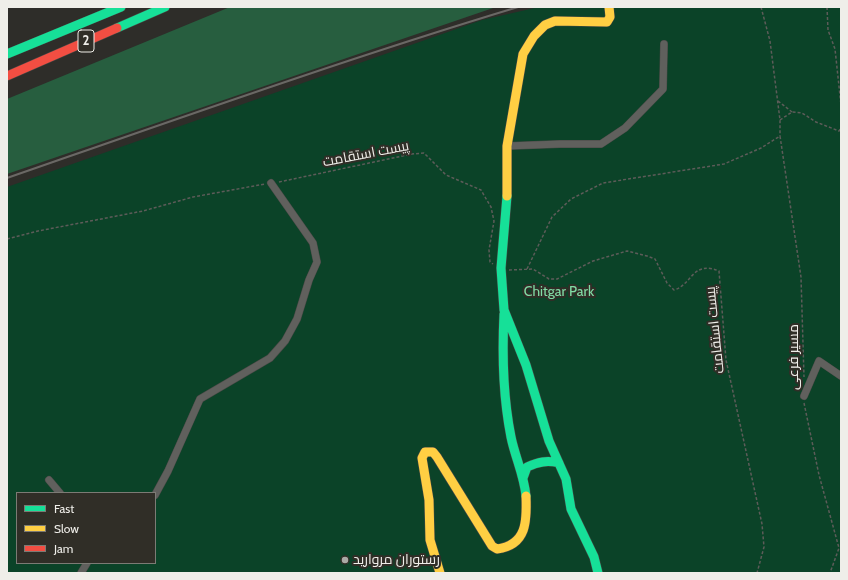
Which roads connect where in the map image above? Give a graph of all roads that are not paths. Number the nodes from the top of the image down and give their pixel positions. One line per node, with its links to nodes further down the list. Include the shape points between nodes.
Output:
1 (121, 7): 5 (main road, 2)
2 (165, 7): 6 (main road, 2)
3 (609, 7): 7 (main road, via 610,16 607,22 555,21 545,25 534,36 523,54)
4 (664, 44): 7 (street, via 663,89 625,128 601,144)
5 (7, 54)
6 (7, 76)
7 (507, 146): 9 (main road, via 502,268)
8 (271, 184): 16 (street, via 313,243 317,262 297,319 285,342 270,358 200,399)
9 (504, 310): 12 (main road, via 526,365 549,441); 13 (main road, via 502,350 510,431)
10 (841, 376): 11 (street, via 819,361)
11 (804, 396)
12 (559, 463): 13 (main road, via 548,459 537,462 527,467); 20 (main road, via 566,479 571,509 594,557)
13 (524, 478): 19 (main road, via 526,514 522,533 513,545 497,549 492,546 437,457 433,452 426,452 422,458 429,500 430,540)
14 (50, 480): 15 (street)
15 (59, 492)
16 (156, 492)
17 (86, 564): 18 (street)
18 (81, 573)
19 (440, 573)
20 (598, 573)

